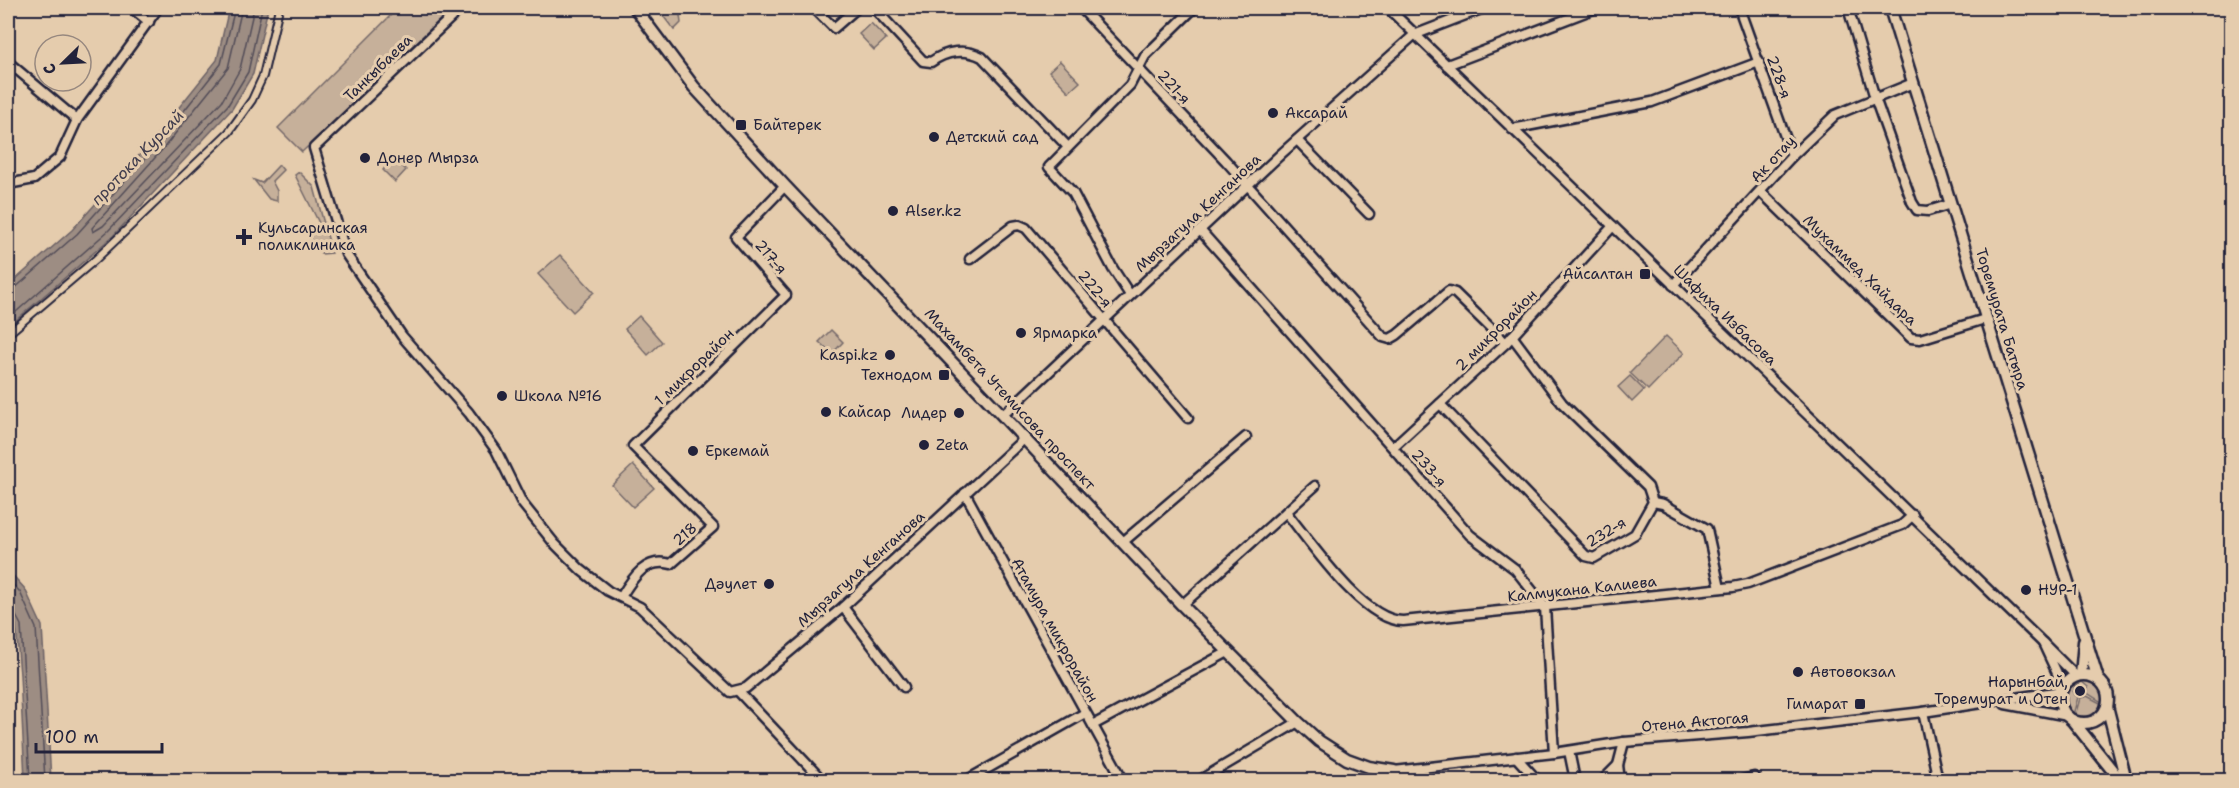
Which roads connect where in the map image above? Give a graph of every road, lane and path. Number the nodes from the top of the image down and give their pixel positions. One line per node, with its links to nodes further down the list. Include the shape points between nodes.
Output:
1 (132, 8): 17 (street)
2 (158, 8): 17 (street)
3 (279, 8): 44 (street, via 263,76 252,100 229,132 95,260)
4 (461, 8): 60 (street, Танкыбаева, via 314,148 346,254 402,336 456,394 489,441 522,503 554,543 581,570)
5 (635, 8): 31 (street, Махамбета Утемисова проспект, via 694,87)
6 (814, 8): 7 (street, via 834,28)
7 (857, 8)
8 (874, 8): 28 (street, via 923,61 931,62 945,52 975,53 982,57)
9 (1080, 8): 22 (street, 221-я)
10 (1194, 8): 22 (street)
11 (1388, 8): 18 (street, Шафиха Избасова)
12 (1484, 8): 18 (street)
13 (1596, 8): 21 (street)
14 (1739, 8): 20 (street, 228-я)
15 (1848, 8): 24 (street)
16 (1890, 8): 23 (street, Торемурата Батыра)
17 (149, 22): 25 (street)
18 (1414, 35): 21 (street, Шафиха Избасова); 27 (street, Мырзагула Кенганова)
19 (8, 62): 25 (street)
20 (1759, 62): 26 (street, via 1652,102); 29 (street, 228-я)
21 (1447, 64): 26 (street, Шафиха Избасова)
22 (1137, 68): 28 (street, via 1130,85); 32 (street, 221-я)
23 (1913, 83): 24 (street, Ак отау); 34 (street, Торемурата Батыра)
24 (1875, 98): 29 (street, Ак отау, via 1835,115); 34 (street, via 1917,210)
25 (78, 120): 30 (street, via 60,157 34,179)
26 (1512, 129): 36 (street, Шафиха Избасова)
27 (1297, 140): 32 (street, Мырзагула Кенганова); 35 (street)
28 (1068, 147): 41 (street, via 1049,167 1073,193)
29 (1792, 156): 33 (street, Ак отау)
30 (8, 184)
31 (785, 186): 40 (street, 217-я, via 736,237); 47 (street, Махамбета Утемисова проспект)
32 (1248, 186): 37 (street, Мырзагула Кенганова); 45 (street, via 1383,337 1397,335 1449,291)
33 (1761, 192): 39 (street, Ак отау); 42 (street, Мухаммед Хайдара, via 1911,338 1920,339)
34 (1951, 204): 42 (street, Торемурата Батыра)
35 (1369, 214)
36 (1612, 226): 39 (street, Шафиха Избасова); 45 (street, 2 микрорайон)
37 (1200, 230): 41 (street, Мырзагула Кенганова); 51 (street, 233-я)
38 (970, 259): 43 (street, 222-я, via 1013,226 1026,228)
39 (1673, 285): 56 (street, Шафиха Избасова)
40 (786, 295): 57 (street, 1 микрорайон, via 633,446)
41 (1130, 295): 43 (street, Мырзагула Кенганова)
42 (1985, 319): 64 (street, Торемурата Батыра)
43 (1105, 321): 47 (street, Мырзагула Кенганова); 48 (street, 222-я)
44 (8, 334)
45 (1509, 339): 46 (street, 2 микрорайон); 54 (street, via 1562,403 1648,487)
46 (1440, 404): 51 (street, 2 микрорайон); 54 (street, 232-я, via 1590,559 1635,534)
47 (1003, 415): 50 (street, Махамбета Утемисова проспект)
48 (1188, 418)
49 (1246, 437): 58 (street)
50 (1025, 438): 53 (street, Мырзагула Кенганова); 58 (street, Махамбета Утемисова проспект)
51 (1393, 447): 63 (street, 233-я, via 1470,535 1515,569)
52 (1315, 486): 55 (street)
53 (964, 493): 62 (street, Мырзагула Кенганова); 74 (street, Атамура микрорайон)
54 (1653, 502): 59 (street, via 1707,530)
55 (1286, 512): 61 (street); 63 (street, Калмукана Калиева, via 1358,600 1380,616 1394,621)
56 (1913, 515): 59 (street, Калмукана Калиева, via 1902,525 1748,584); 65 (street, Шафиха Избасова)
57 (712, 527): 60 (street, 218, via 671,564 656,561 646,565)
58 (1123, 542): 61 (street, Махамбета Утемисова проспект)
59 (1720, 588): 63 (street, Калмукана Калиева)
60 (621, 597): 71 (street, via 640,608 730,692)
61 (1182, 604): 66 (street, Махамбета Утемисова проспект)
62 (843, 607): 69 (street); 71 (street, Мырзагула Кенганова)
63 (1545, 607): 81 (street)
64 (2084, 639): 67 (street); 68 (street, Торемурата Батыра)
65 (2043, 643): 67 (street, Шафиха Избасова); 70 (street)
66 (1228, 652): 77 (street, Махамбета Утемисова проспект); 78 (street)
67 (2078, 676): 68 (street); 70 (street)
68 (2098, 679): 73 (street, via 2106,687)
69 (904, 687)
70 (2062, 689): 72 (street, Отена Актогая); 76 (street, via 2062,707)
71 (739, 692): 86 (street)
72 (1998, 702): 75 (street, Отена Актогая); 76 (street, Отена Актогая)
73 (2107, 706): 76 (street, via 2093,721 2082,723); 97 (street)
74 (1085, 712): 78 (street, Атамура микрорайон); 85 (street)
75 (1923, 712): 79 (street, Отена Актогая); 95 (street)
76 (2070, 718): 96 (street)
77 (1298, 722): 84 (street, Махамбета Утемисова проспект, via 1347,759); 88 (street)
78 (1093, 725): 87 (street, Атамура микрорайон)
79 (1624, 742): 80 (street, Отена Актогая); 83 (street)
80 (1569, 751): 81 (street, Отена Актогая); 90 (street)
81 (1554, 753): 82 (street, Отена Актогая)
82 (1516, 757): 84 (street, Отена Актогая); 89 (street)
83 (1618, 765): 91 (street); 92 (street)
84 (1395, 776)
85 (969, 779)
86 (822, 780)
87 (1123, 780)
88 (1200, 780)
89 (1537, 780)
90 (1575, 780)
91 (1603, 780)
92 (1620, 780)
93 (1742, 780): 94 (street)
94 (1757, 780)
95 (1938, 780)
96 (2120, 780)
97 (2126, 780)

